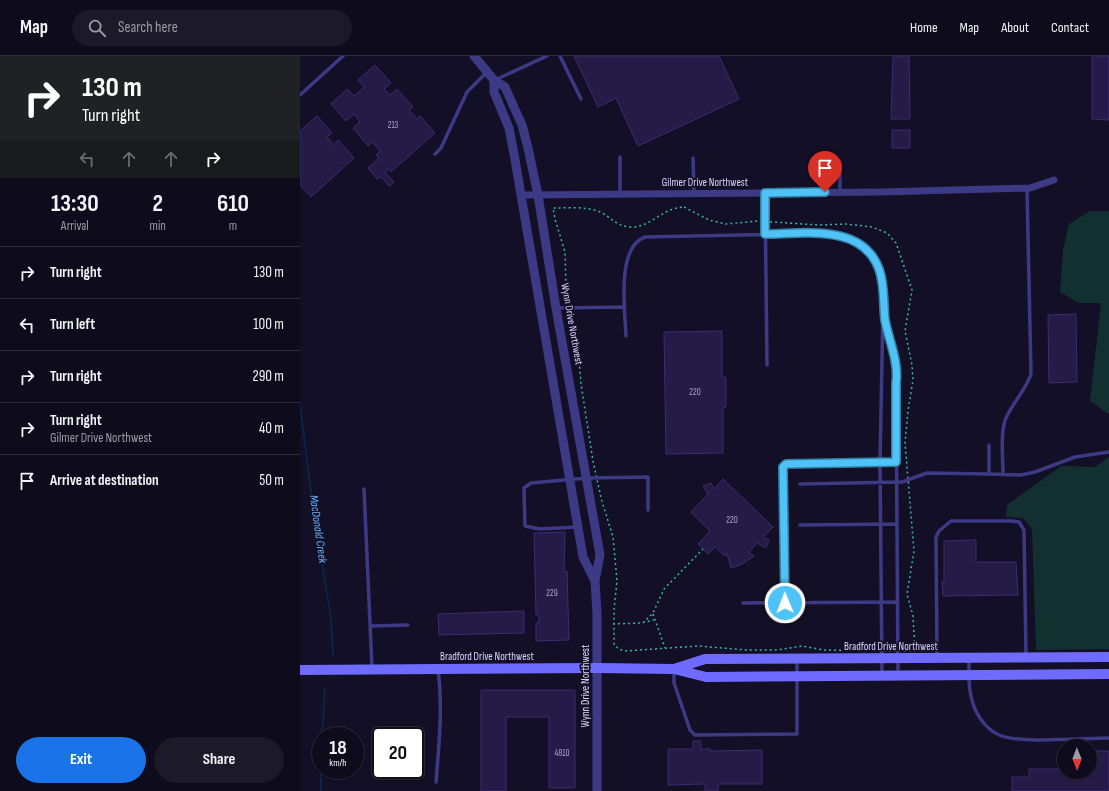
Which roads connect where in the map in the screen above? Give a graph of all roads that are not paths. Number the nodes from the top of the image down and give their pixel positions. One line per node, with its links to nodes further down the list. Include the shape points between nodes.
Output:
1 (343, 56): 7 (lane)
2 (474, 56): 5 (street, Wynn Drive Northwest)
3 (547, 56): 6 (lane)
4 (560, 56): 8 (lane)
5 (487, 72): 6 (street, Wynn Drive Northwest); 9 (lane, via 467,92 441,148)
6 (494, 80): 19 (street, Wynn Drive Northwest, via 494,92 508,128); 20 (street, Wynn Drive Northwest, via 505,87 522,125)
7 (300, 95)
8 (581, 98)
9 (435, 154)
10 (620, 157): 17 (lane)
11 (693, 158): 18 (lane)
12 (840, 162): 15 (lane)
13 (1054, 180): 14 (street, Gilmer Drive Northwest)
14 (1027, 188): 15 (street, Gilmer Drive Northwest); 32 (lane, via 1031,374 1028,384 1006,418)
15 (840, 192): 16 (street, Gilmer Drive Northwest)
16 (765, 193): 18 (street, Gilmer Drive Northwest); 21 (lane)
17 (620, 194): 18 (street, Gilmer Drive Northwest); 20 (street, Gilmer Drive Northwest)
18 (694, 194)
19 (521, 195): 20 (street, Gilmer Drive Northwest); 34 (street, Wynn Drive Northwest)
20 (538, 195): 24 (street, Wynn Drive Northwest)
21 (765, 234): 22 (lane, via 833,233 859,244 870,254 879,268); 23 (lane, via 640,238 633,246 626,264); 26 (lane)
22 (883, 303): 29 (lane); 30 (lane, via 897,372)
23 (625, 307): 24 (lane); 25 (lane)
24 (556, 308): 33 (street, Wynn Drive Northwest)
25 (626, 336)
26 (767, 365)
27 (989, 445): 31 (lane)
28 (1109, 452): 32 (lane, via 1075,457 1021,475)
29 (880, 462): 30 (lane); 35 (lane); 37 (lane, via 789,463 783,467)
30 (896, 462): 36 (lane)
31 (989, 474): 32 (lane); 36 (lane, via 927,473)
32 (1003, 474)
33 (592, 478): 34 (lane); 41 (lane, via 648,477); 48 (street, Wynn Drive Northwest, via 600,555)
34 (571, 480): 47 (street, Wynn Drive Northwest); 47 (lane, via 531,483 524,488 526,526 540,529)
35 (880, 483): 36 (lane); 39 (lane); 42 (lane)
36 (897, 483): 43 (lane)
37 (784, 484): 38 (lane); 46 (lane)
38 (790, 484)
39 (800, 484)
40 (364, 489): 54 (lane)
41 (648, 510)
42 (881, 524): 43 (lane); 45 (lane); 49 (lane)
43 (897, 524): 50 (lane)
44 (790, 525): 46 (lane)
45 (800, 525)
46 (784, 526): 52 (lane)
47 (578, 527): 48 (street, Wynn Drive Northwest, via 583,557)
48 (595, 581): 62 (street, Wynn Drive Northwest)
49 (881, 602): 50 (lane); 52 (lane); 56 (lane)
50 (898, 602): 55 (lane)
51 (743, 603): 52 (lane)
52 (785, 603)
53 (408, 625): 54 (lane)
54 (371, 626): 63 (lane)
55 (898, 654): 56 (main road, Bradford Drive Northwest); 57 (main road, Bradford Drive Northwest); 71 (lane)
56 (882, 655): 61 (main road, Bradford Drive Northwest); 70 (lane)
57 (937, 658): 58 (main road, Bradford Drive Northwest); 59 (lane, via 936,537 939,531 951,521 1011,521 1019,522 1024,530)
58 (969, 658): 59 (main road, Bradford Drive Northwest); 68 (lane)
59 (1026, 658): 60 (main road, Bradford Drive Northwest)
60 (1109, 658)
61 (797, 659): 65 (main road, Bradford Drive Northwest, via 705,659); 69 (lane)
62 (597, 668): 64 (main road, Bradford Drive Northwest); 65 (main road, Bradford Drive Northwest); 74 (street, Wynn Drive Northwest)
63 (372, 669): 64 (main road, Bradford Drive Northwest); 66 (main road, Bradford Drive Northwest)
64 (437, 669): 73 (lane, via 440,689 440,735)
65 (674, 669): 69 (main road, Bradford Drive Northwest, via 706,677); 69 (lane, via 674,683 690,730 695,735 797,734)
66 (300, 670)
67 (1109, 674): 68 (main road, Bradford Drive Northwest)
68 (969, 675): 71 (main road, Bradford Drive Northwest); 72 (lane, via 971,697 979,716 988,728 999,735 1022,739)
69 (796, 676): 70 (main road, Bradford Drive Northwest)
70 (882, 676): 71 (main road, Bradford Drive Northwest)
71 (898, 676)
72 (1109, 738)
73 (436, 782)
74 (597, 791)

